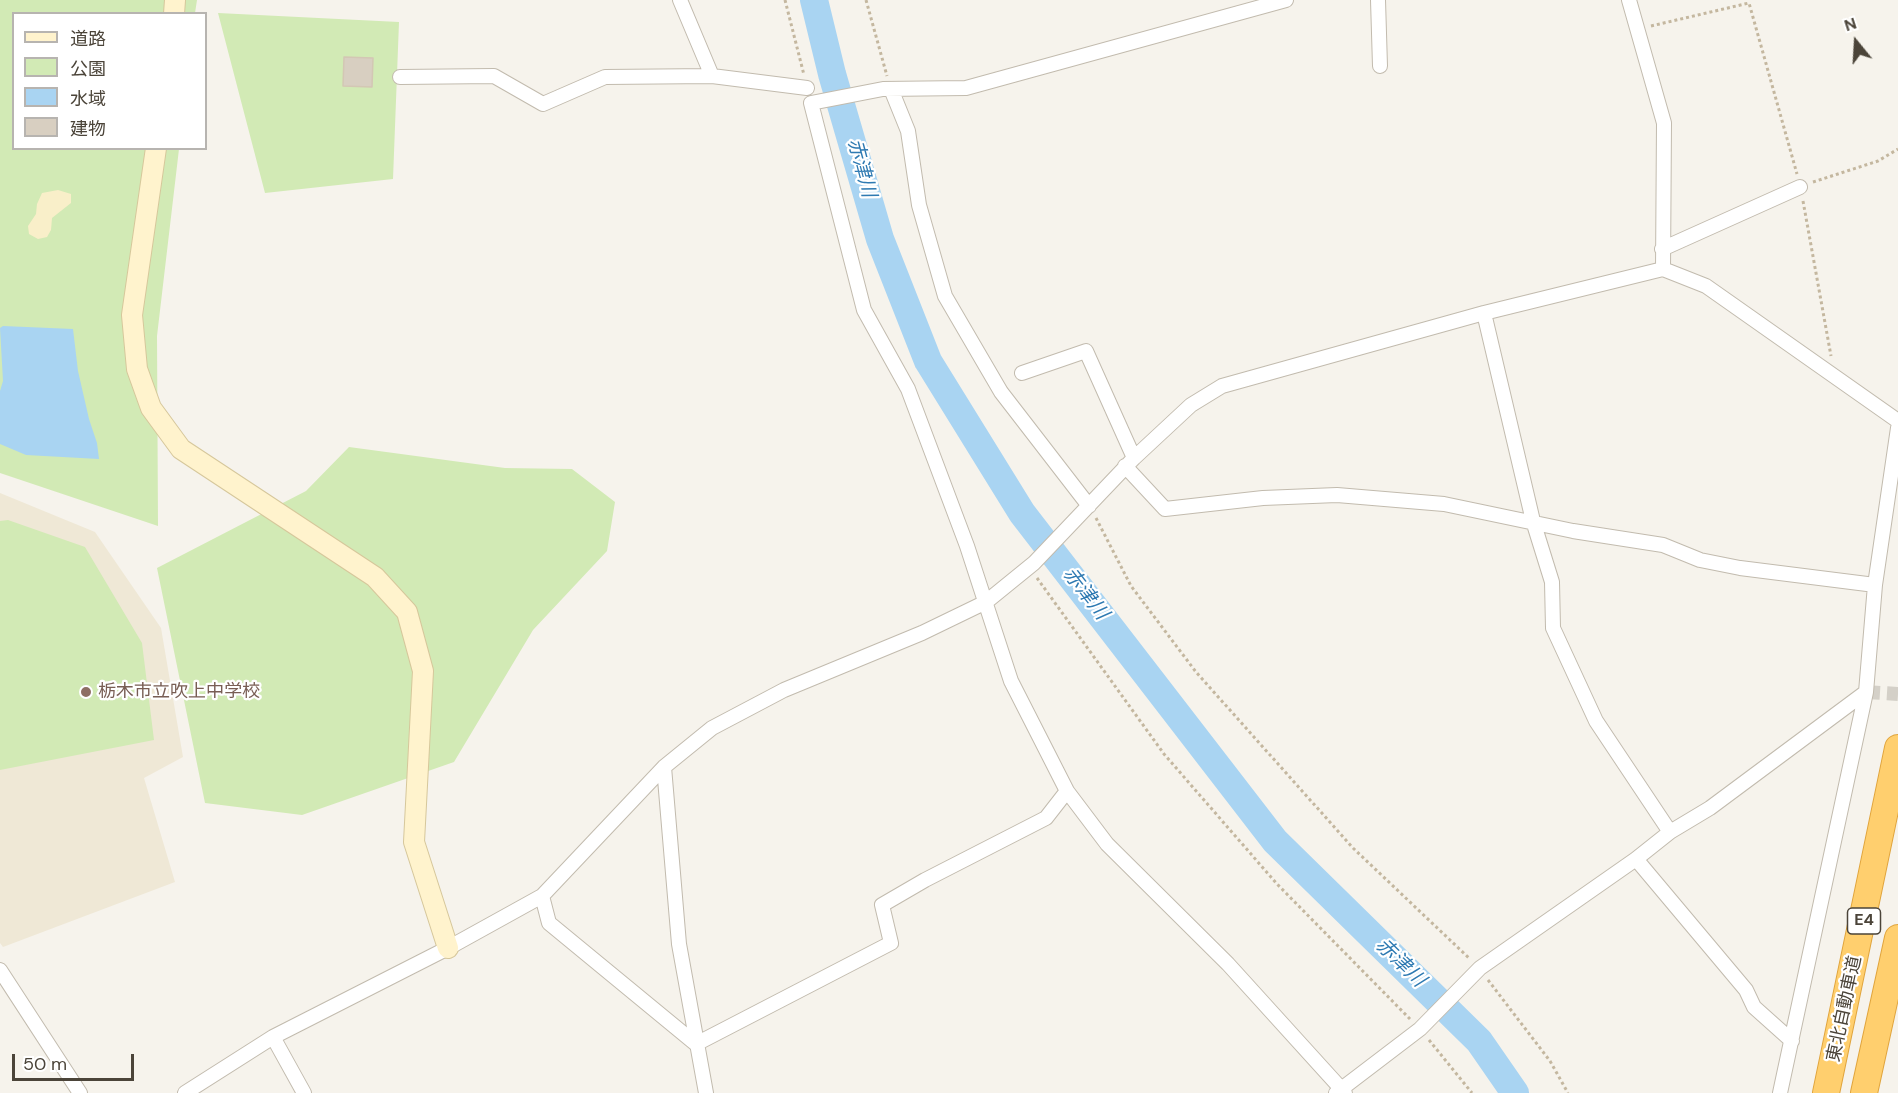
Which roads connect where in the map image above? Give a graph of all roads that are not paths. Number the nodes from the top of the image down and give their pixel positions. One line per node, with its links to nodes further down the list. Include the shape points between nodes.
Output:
1 (680, 0): 6 (street)
2 (1286, 0): 9 (street, via 966,88)
3 (1378, 0): 5 (street)
4 (1629, 0): 12 (street, via 1664,123)
5 (1380, 66)
6 (712, 76): 7 (street, via 605,76 543,104 494,76); 8 (street)
7 (400, 77)
8 (807, 88)
9 (887, 89): 19 (street, via 908,131 919,205 945,296 1001,392); 22 (street, via 811,103 864,310 908,389)
10 (156, 150): 31 (street, via 132,315 137,369 151,408 181,449 375,578 407,612 423,670 414,842)
11 (1800, 187): 12 (street)
12 (1662, 249): 13 (street)
13 (1663, 269): 14 (street); 16 (street, via 1706,286)
14 (1484, 313): 18 (street, via 1222,386 1191,405); 20 (street)
15 (1022, 373): 18 (street, via 1086,351)
16 (1898, 421)
17 (1898, 428): 21 (street)
18 (1129, 462): 19 (street); 20 (street, via 1165,509 1263,498 1337,495 1444,504)
19 (1085, 511): 22 (street, via 1032,565)
20 (1533, 521): 21 (street, via 1663,545 1700,560 1740,568); 27 (street, via 1552,582 1554,628 1596,721)
21 (1875, 585): 23 (street)
22 (986, 602): 25 (street, via 784,690 712,728); 26 (street, via 1011,681)
23 (1866, 692): 27 (street, via 1710,808); 34 (street)
24 (1898, 748): 42 (highway, 東北自動車道 / E4)
25 (664, 768): 29 (street); 35 (street, via 679,944)
26 (1067, 791): 35 (street, via 1046,818 882,905 891,943); 36 (street, via 1107,844 1228,964)
27 (1670, 832): 28 (street)
28 (1636, 859): 34 (street, via 1746,990 1754,1007); 36 (street, via 1477,970 1424,1026)
29 (542, 896): 31 (street); 35 (street, via 549,923)
30 (1898, 938): 43 (highway, 東北自動車道 / E4)
31 (448, 948): 33 (street)
32 (0, 970): 37 (street)
33 (273, 1037): 38 (street); 39 (street)
34 (1792, 1041): 41 (street)
35 (696, 1044): 40 (street)
36 (1341, 1092)
37 (80, 1093)
38 (185, 1093)
39 (304, 1093)
40 (706, 1093)
41 (1780, 1093)
42 (1826, 1093)
43 (1864, 1093)

